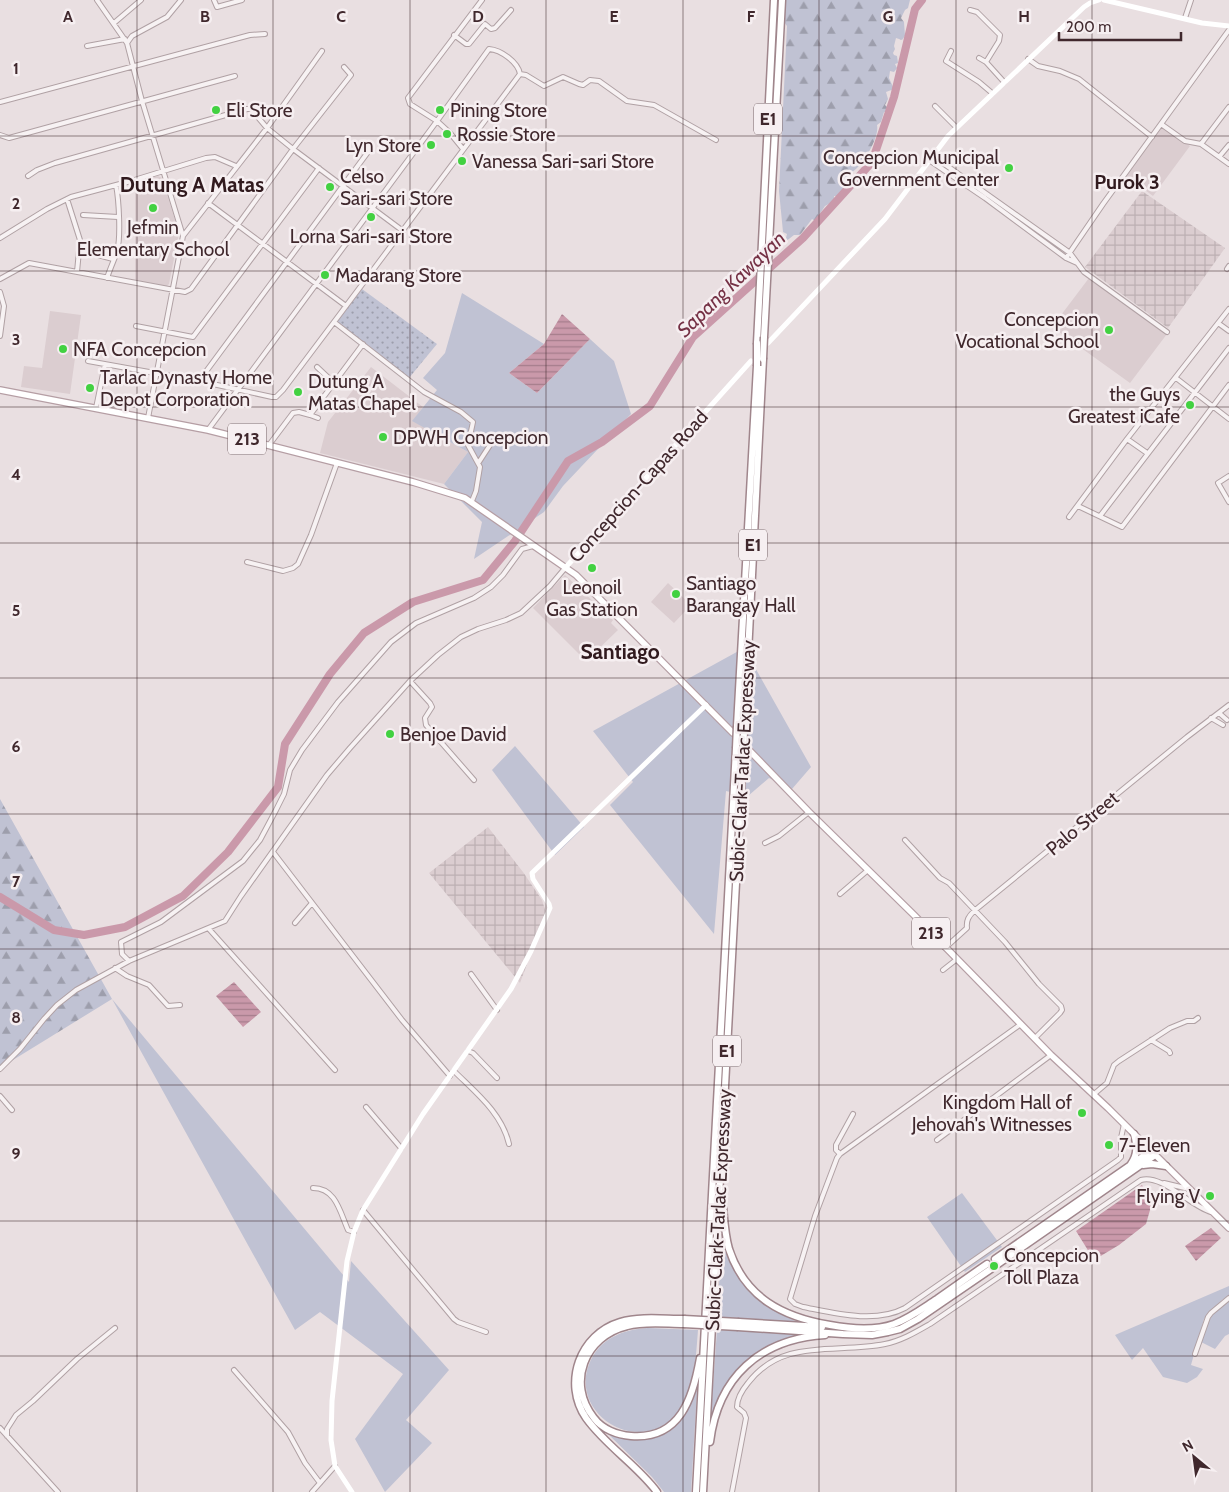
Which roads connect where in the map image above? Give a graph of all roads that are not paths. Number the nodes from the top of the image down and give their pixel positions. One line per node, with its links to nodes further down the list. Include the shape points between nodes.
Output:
1 (97, 0): 15 (street)
2 (141, 0): 15 (street)
3 (182, 0): 21 (street, via 167,17 132,36)
4 (214, 0): 5 (street, via 217,7)
5 (242, 0)
6 (482, 0): 19 (street)
7 (774, 0): 199 (highway, Subic-Clark-Tarlac Expressway / E1, bridge)
8 (782, 0): 91 (highway, Subic-Clark-Tarlac Expressway / E1)
9 (1099, 0): 26 (street, via 1084,7)
10 (1104, 0): 14 (street)
11 (1191, 0): 14 (street)
12 (511, 10): 19 (street, via 495,28 485,24 469,44)
13 (970, 10): 27 (street, via 977,12 1000,35)
14 (1185, 18): 16 (street)
15 (114, 23): 20 (street)
16 (1229, 26)
17 (1229, 30): 39 (street)
18 (265, 34): 28 (street)
19 (454, 35): 38 (street, via 408,98 410,104)
20 (125, 38): 21 (street); 22 (street)
21 (128, 43): 28 (street)
22 (87, 46)
23 (322, 51): 40 (street)
24 (951, 51): 33 (street, via 946,61)
25 (979, 58): 27 (street)
26 (1028, 59): 32 (street); 44 (street, via 1038,66 1079,79)
27 (986, 62): 32 (street)
28 (133, 67): 34 (street); 35 (street)
29 (344, 67): 49 (street, via 351,75)
30 (520, 74): 38 (street, via 514,63 489,49); 45 (street, via 544,86 563,78 579,84 599,81 627,101 654,104); 48 (street)
31 (235, 76): 34 (street)
32 (1004, 82): 33 (street)
33 (992, 93): 41 (street)
34 (142, 100): 42 (street, via 9,138); 43 (street)
35 (0, 102)
36 (936, 106): 41 (street)
37 (1229, 107): 46 (street)
38 (437, 122): 48 (street); 62 (street)
39 (1161, 124): 44 (street); 46 (street, via 1185,141)
40 (267, 128): 43 (street, via 254,111 248,109); 49 (street); 54 (street)
41 (956, 128): 52 (street)
42 (0, 134)
43 (153, 136): 56 (street); 57 (street, via 55,162)
44 (1152, 137): 70 (street)
45 (716, 140)
46 (1201, 144): 51 (street)
47 (1229, 145): 51 (street)
48 (463, 149): 66 (street)
49 (293, 150): 55 (street); 65 (street)
50 (368, 152): 59 (street)
51 (1219, 157): 53 (street)
52 (931, 158): 70 (street); 72 (street); 91 (street, via 885,219)
53 (1229, 164)
54 (236, 166): 56 (street, via 215,157); 61 (street)
55 (318, 168): 59 (street); 69 (street)
56 (163, 171): 58 (street); 67 (street)
57 (28, 176)
58 (116, 186): 60 (street); 64 (street)
59 (342, 187): 62 (street); 74 (street)
60 (67, 199): 68 (street); 76 (street, via 80,240)
61 (208, 203): 65 (street); 67 (street)
62 (373, 208): 66 (street); 79 (street)
63 (83, 215): 64 (street)
64 (118, 217): 73 (street, via 118,248)
65 (238, 226): 69 (street); 80 (street, via 191,289 185,292)
66 (403, 231): 82 (street)
67 (183, 236): 80 (street)
68 (0, 238)
69 (262, 245): 74 (street); 88 (street, via 193,336)
70 (1070, 252): 72 (street); 75 (street)
71 (94, 254): 73 (street)
72 (1066, 258): 75 (street)
73 (114, 259): 77 (street)
74 (287, 263): 79 (street); 100 (street)
75 (1079, 264): 89 (street, via 1090,276)
76 (78, 272): 77 (street); 78 (street, via 28,263)
77 (106, 278): 80 (street)
78 (0, 279)
79 (316, 284): 82 (street); 104 (street)
80 (171, 289): 88 (street)
81 (0, 292): 90 (street, via 4,306)
82 (346, 306): 84 (street)
83 (1229, 309): 85 (street)
84 (334, 322): 92 (street); 104 (street, via 276,397)
85 (1218, 323): 87 (street); 99 (street)
86 (136, 326): 88 (street)
87 (1229, 331)
88 (164, 332): 98 (street)
89 (1167, 332)
90 (0, 336)
91 (766, 340): 183 (highway, Subic-Clark-Tarlac Expressway / E1, bridge)
92 (363, 344): 101 (street); 117 (street, via 424,392 474,422 468,445)
93 (1229, 348): 105 (street)
94 (88, 361): 96 (street)
95 (751, 361): 127 (street, Concepcion-Capas Road)
96 (105, 364): 98 (street); 107 (street)
97 (316, 367): 101 (street)
98 (156, 374): 100 (street); 109 (street)
99 (1176, 378): 105 (street); 113 (street)
100 (199, 381): 104 (street)
101 (334, 383): 108 (street)
102 (1229, 385): 106 (street)
103 (0, 390): 107 (main road, Concepcion-Capas Road / 213)
104 (238, 391): 112 (street)
105 (1195, 392): 106 (street); 116 (street)
106 (1213, 406): 111 (street); 123 (street, via 1122,527)
107 (96, 408): 109 (main road, Concepcion-Capas Road / 213)
108 (310, 415): 110 (street); 115 (street, via 293,413)
109 (148, 418): 112 (main road, Concepcion-Capas Road / 213)
110 (318, 418)
111 (1229, 419)
112 (208, 430): 115 (main road, Concepcion-Capas Road / 213)
113 (1128, 439): 116 (street); 122 (street)
114 (492, 442): 117 (street)
115 (269, 445): 118 (main road, Concepcion-Capas Road / 213)
116 (1147, 453): 123 (street)
117 (479, 462): 120 (street, via 480,473)
118 (337, 463): 120 (main road, Concepcion-Capas Road / 213); 126 (street, via 298,564 283,571)
119 (1229, 476): 121 (street, via 1218,483)
120 (472, 501): 125 (main road, Concepcion-Capas Road / 213)
121 (1229, 502)
122 (1078, 506): 123 (street); 124 (street)
123 (1100, 516)
124 (1069, 517)
125 (533, 544): 127 (main road, Concepcion-Capas Road / 213); 152 (street, via 522,549 491,587 474,598 416,623 391,642 338,702 302,750 290,770 276,810 260,840 243,861 161,922 121,942 122,954)
126 (247, 562)
127 (566, 567): 128 (street, via 521,613 461,638); 129 (main road, 213)
128 (410, 681): 139 (street, via 432,707 425,718 426,725); 143 (street, via 333,768)
129 (706, 705): 137 (main road, 213); 157 (street, via 532,873 532,879 550,910 518,977)
130 (1229, 705): 131 (street, Palo Street)
131 (1219, 713): 132 (street, Palo Street); 133 (street)
132 (1211, 718): 134 (street, Palo Street); 135 (street)
133 (1227, 720)
134 (1206, 722): 136 (street); 147 (street, Palo Street)
135 (1223, 725)
136 (1210, 728)
137 (733, 733)
138 (747, 748): 140 (main road, 213)
139 (474, 780)
140 (809, 812): 142 (street); 144 (main road, 213)
141 (905, 840): 147 (street)
142 (765, 843)
143 (273, 852): 146 (street); 149 (street, via 228,918)
144 (868, 870): 145 (street); 150 (main road, 213)
145 (840, 894)
146 (312, 903): 148 (street); 167 (street, via 402,1020)
147 (974, 911): 150 (street, Palo Street, via 968,917 966,928); 160 (street, via 1062,1008)
148 (295, 924)
149 (209, 928): 152 (street); 166 (street)
150 (945, 948): 151 (main road, 213)
151 (957, 959): 154 (street); 159 (main road, 213)
152 (129, 961): 153 (street)
153 (115, 968): 156 (street, via 149,985 168,1006); 165 (street, via 62,1001)
154 (943, 970)
155 (471, 974): 157 (street)
156 (180, 1006)
157 (497, 1010): 162 (street)
158 (1198, 1018): 161 (street, via 1170,1028)
159 (1022, 1024): 160 (main road, 213); 180 (street)
160 (1035, 1038): 164 (main road, 213)
161 (1151, 1040): 163 (street); 170 (street, via 1114,1065 1107,1083)
162 (468, 1051): 167 (street); 168 (street)
163 (1170, 1053)
164 (1051, 1055): 170 (main road, 213); 176 (street)
165 (0, 1069)
166 (334, 1070)
167 (452, 1073): 177 (street, via 499,1118); 178 (street)
168 (497, 1078)
169 (0, 1096): 172 (street)
170 (1094, 1096): 174 (main road, 213)
171 (366, 1108): 178 (street)
172 (12, 1110)
173 (853, 1114): 180 (street, via 836,1145)
174 (1124, 1124): 175 (main road, 213); 180 (street, via 1118,1160 905,1308 880,1316 812,1308 795,1304 790,1299 815,1216)
175 (1134, 1134): 179 (main road, 213); 182 (highway, via 1137,1148)
176 (937, 1140)
177 (509, 1144)
178 (401, 1148): 187 (street)
179 (1153, 1153): 181 (main road, 213); 182 (highway)
180 (840, 1154)
181 (1166, 1166): 182 (highway, via 1148,1164); 186 (main road, 213)
182 (1131, 1168): 191 (highway)
183 (720, 1175): 195 (highway, via 730,1250 752,1288 786,1314); 205 (highway, Subic-Clark-Tarlac Expressway / E1)
184 (1162, 1182): 186 (street); 188 (street, via 1199,1208); 213 (street, via 1148,1179 1135,1183 930,1324 903,1339 874,1346 799,1351 761,1368 737,1401 746,1418)
185 (313, 1188): 190 (street, via 324,1189 330,1194 348,1230)
186 (1190, 1189): 188 (main road, 213)
187 (363, 1210): 190 (street); 197 (street, via 458,1322)
188 (1213, 1213): 189 (main road, 213)
189 (1229, 1228)
190 (354, 1232): 204 (street, via 347,1261 332,1401 331,1440)
191 (996, 1261)
192 (1229, 1298): 200 (street, via 1208,1317)
193 (684, 1322): 194 (highway, bridge); 199 (highway, via 630,1325 613,1330 597,1342 583,1368 582,1391 590,1412 603,1426 626,1436 640,1437 655,1434 679,1418 693,1392); 210 (highway, via 638,1319 610,1325 590,1341 578,1362 575,1375 578,1398 586,1417)
194 (738, 1325): 195 (highway); 198 (highway)
195 (841, 1327): 198 (highway, via 871,1328 897,1323 989,1266 900,1329 872,1335)
196 (115, 1328): 203 (street, via 16,1415 7,1429)
197 (486, 1332)
198 (843, 1334): 205 (highway, via 788,1341 744,1367 728,1387 717,1411)
199 (705, 1335): 211 (highway, Subic-Clark-Tarlac Expressway / E1)
200 (1195, 1354)
201 (234, 1370): 206 (street, via 288,1432)
202 (0, 1428): 203 (street)
203 (7, 1436): 207 (street)
204 (335, 1466): 206 (street); 209 (street)
205 (704, 1474): 212 (highway, Subic-Clark-Tarlac Expressway / E1)
206 (320, 1483): 208 (street)
207 (58, 1492)
208 (312, 1492)
209 (352, 1492)
210 (658, 1492)
211 (696, 1492)
212 (703, 1492)
213 (732, 1492)

